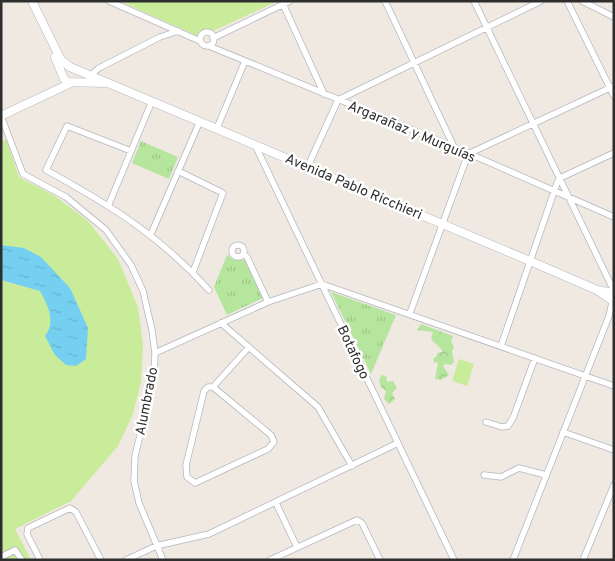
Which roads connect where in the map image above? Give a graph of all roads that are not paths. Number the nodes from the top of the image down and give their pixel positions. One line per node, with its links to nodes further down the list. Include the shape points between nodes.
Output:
1 (27, 1): 22 (main road)
2 (32, 1): 21 (main road, via 61,60)
3 (109, 1): 12 (street)
4 (290, 1): 10 (street)
5 (385, 1): 20 (street)
6 (474, 1): 13 (street)
7 (541, 1): 13 (street)
8 (567, 1): 26 (street)
9 (582, 1): 11 (street)
10 (283, 4): 16 (street); 27 (street)
11 (614, 17)
12 (166, 27): 14 (street); 15 (street)
13 (486, 28): 20 (street); 34 (street)
14 (178, 32): 15 (street); 17 (street)
15 (160, 37): 23 (street)
16 (213, 38): 17 (street, via 205,32); 18 (street)
17 (200, 41): 18 (street, via 203,46)
18 (210, 46): 19 (street, Argarañaz y Murguías)
19 (245, 61): 27 (street, Argarañaz y Murguías); 35 (street)
20 (414, 63): 29 (street); 37 (street)
21 (74, 69): 22 (main road); 23 (main road, Avenida Pablo Ricchieri); 24 (main road, via 79,77)
22 (63, 75): 24 (main road); 31 (main road, via 58,84)
23 (91, 75): 25 (main road, Avenida Pablo Ricchieri)
24 (73, 82): 25 (main road, Avenida Pablo Ricchieri); 32 (main road)
25 (110, 84): 30 (main road, Avenida Pablo Ricchieri)
26 (612, 87): 28 (street); 34 (street)
27 (324, 94): 29 (street, Argarañaz y Murguías)
28 (614, 96)
29 (338, 100): 37 (street, Argarañaz y Murguías); 41 (street)
30 (152, 101): 33 (main road, Avenida Pablo Ricchieri); 38 (street)
31 (1, 112)
32 (1, 116): 62 (street, Alumbrado, via 24,174 66,197 92,217 123,253 143,291)
33 (200, 121): 35 (main road, Avenida Pablo Ricchieri); 42 (street)
34 (534, 123): 40 (street); 43 (street)
35 (217, 128): 36 (main road, Avenida Pablo Ricchieri)
36 (255, 143): 41 (main road, Avenida Pablo Ricchieri); 53 (street, Botafogo)
37 (454, 147): 40 (street, Argarañaz y Murguías)
38 (131, 151): 46 (street); 46 (street, via 67,126 46,170)
39 (614, 152): 43 (street)
40 (468, 154): 44 (street, Argarañaz y Murguías); 48 (street)
41 (308, 166): 48 (main road, Avenida Pablo Ricchieri)
42 (178, 171): 49 (street); 52 (street, via 221,190 223,199)
43 (560, 178): 44 (street); 45 (street)
44 (554, 191): 45 (street, Argarañaz y Murguías); 51 (street)
45 (571, 199): 47 (street, Argarañaz y Murguías); 55 (street)
46 (109, 204): 49 (street)
47 (614, 217)
48 (442, 224): 51 (main road, Avenida Pablo Ricchieri); 57 (street)
49 (151, 234): 52 (street)
50 (243, 254): 56 (street)
51 (530, 261): 55 (main road, Avenida Pablo Ricchieri); 60 (street)
52 (193, 272): 54 (street)
53 (322, 284): 56 (street); 57 (street); 69 (street, Botafogo)
54 (209, 290)
55 (613, 296): 58 (street)
56 (268, 302): 59 (street)
57 (410, 313): 60 (street)
58 (611, 314): 64 (street)
59 (221, 322): 61 (street); 62 (street)
60 (501, 346): 63 (street)
61 (249, 347): 66 (street); 71 (street, via 318,407)
62 (155, 353): 76 (street, Alumbrado, via 152,387 135,456 134,481)
63 (535, 358): 64 (street); 67 (street, via 514,418 508,426)
64 (585, 376): 65 (street); 68 (street)
65 (614, 386)
66 (213, 387): 66 (street, via 204,391 186,465 187,477 194,483 268,449 274,442 271,435)
67 (486, 422)
68 (563, 432): 70 (street); 73 (street)
69 (398, 443): 71 (street); 86 (street, Botafogo)
70 (614, 450)
71 (352, 466): 75 (street)
72 (484, 475): 73 (street, via 501,477 519,468)
73 (546, 475): 87 (street)
74 (614, 485): 88 (street)
75 (276, 502): 76 (street, via 209,534); 77 (street)
76 (156, 546): 82 (street); 83 (street, Alumbrado)
77 (297, 547): 84 (street); 85 (street, via 357,520 362,523)
78 (1, 557): 79 (street, via 15,550)
79 (22, 560)
80 (40, 560): 81 (street, via 27,531 70,508 74,509)
81 (101, 560)
82 (126, 560)
83 (163, 560)
84 (270, 560)
85 (380, 560)
86 (454, 560)
87 (513, 560)
88 (583, 560)

